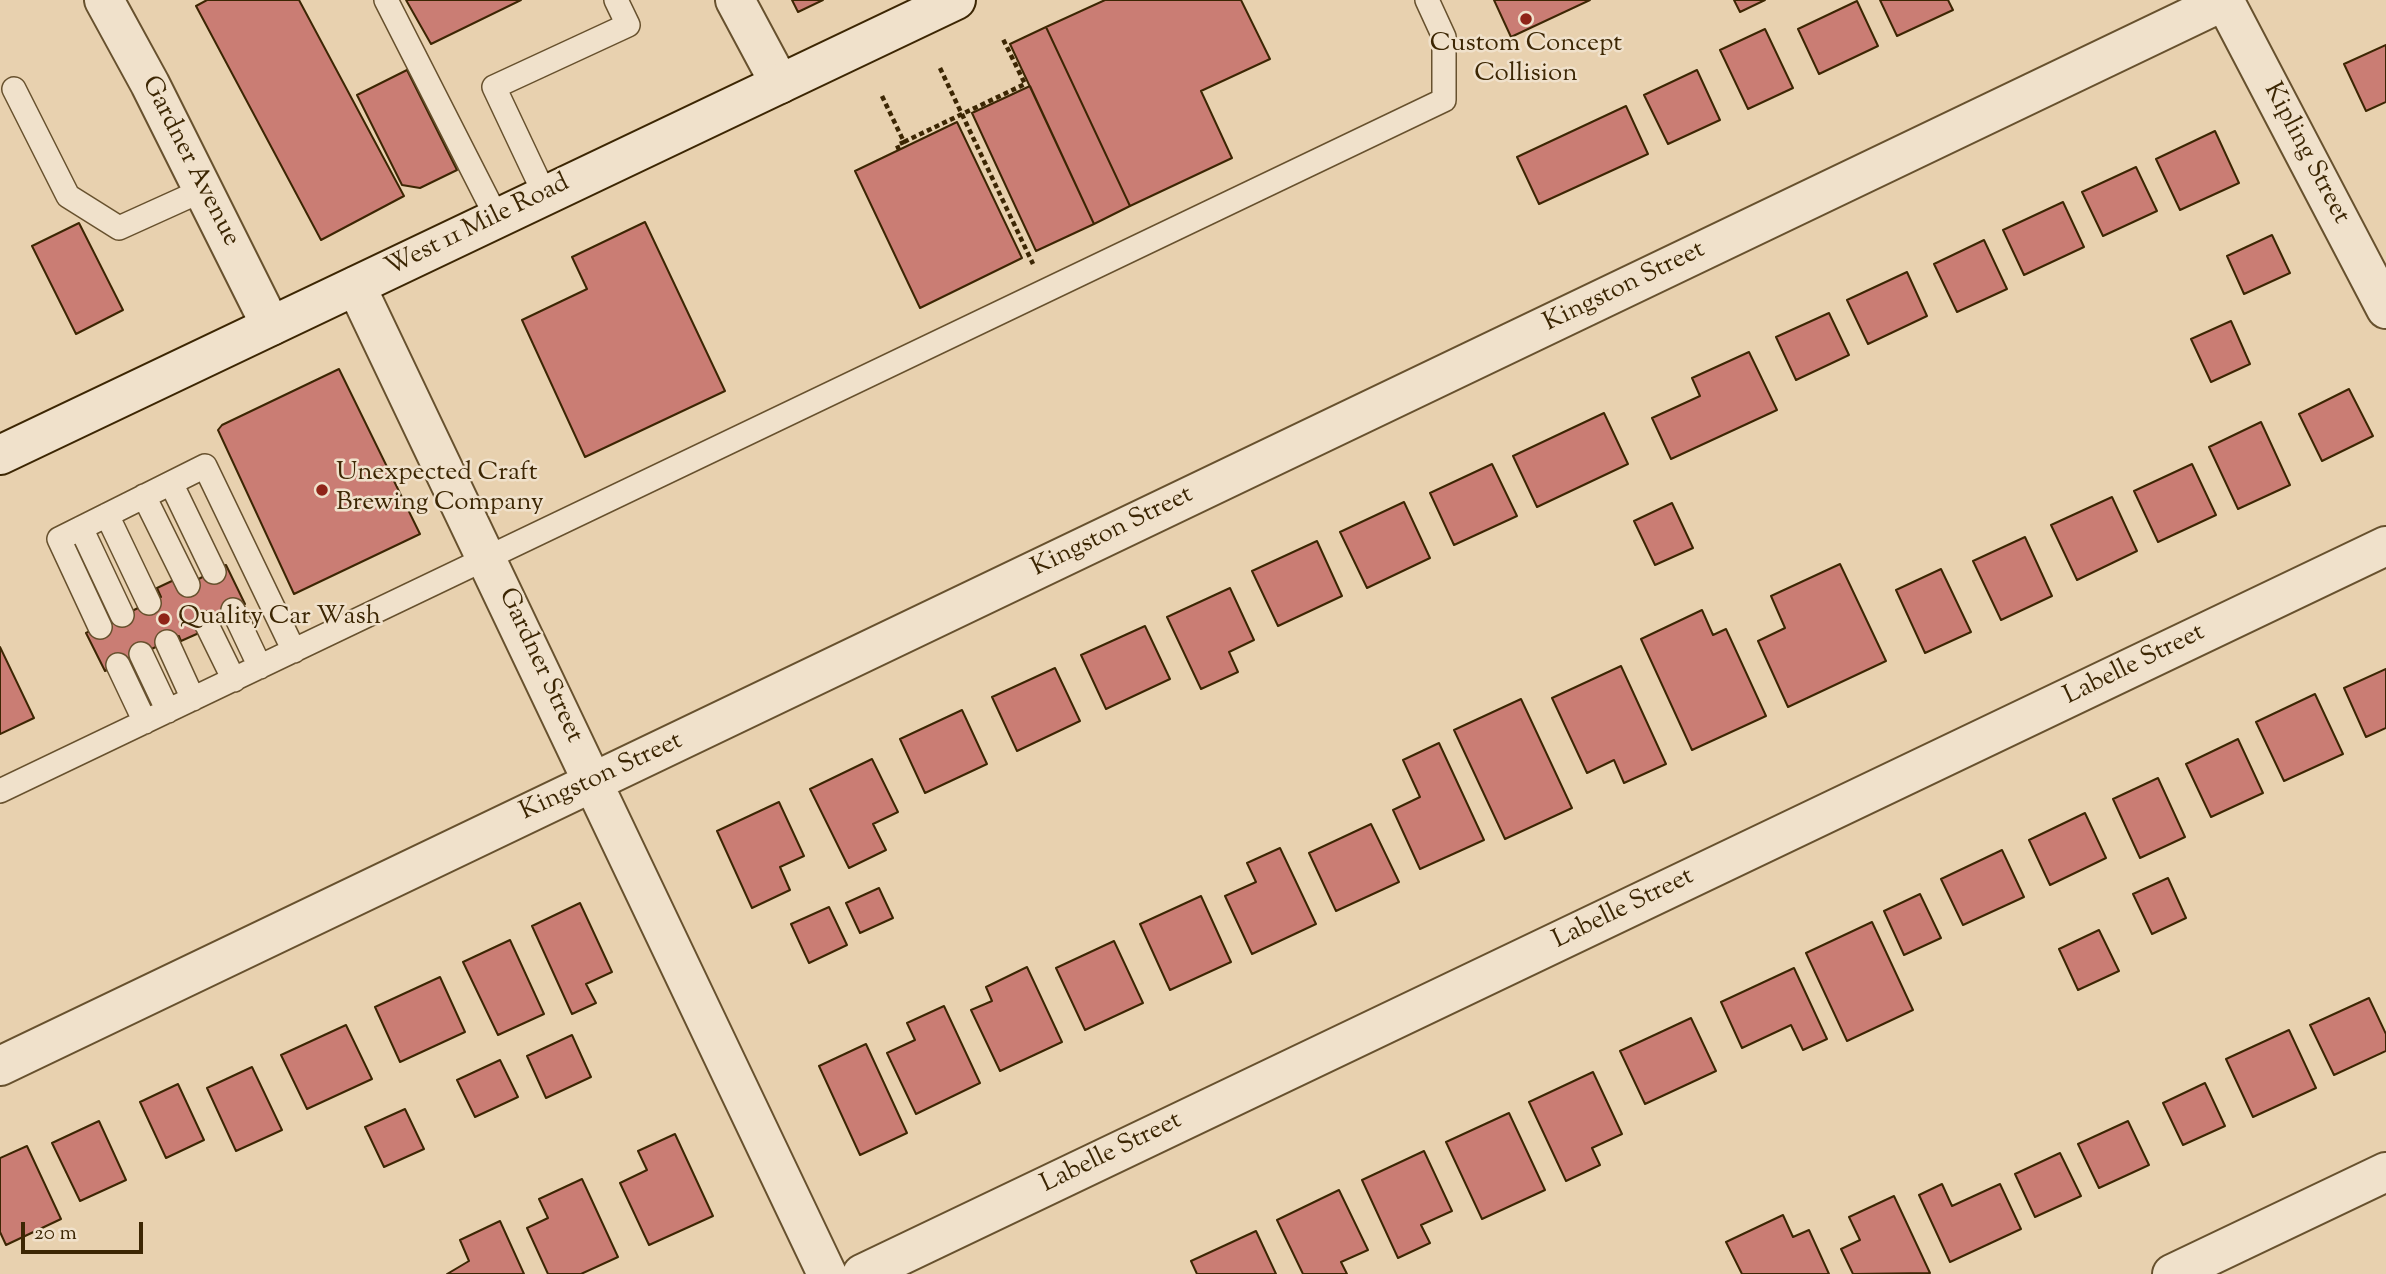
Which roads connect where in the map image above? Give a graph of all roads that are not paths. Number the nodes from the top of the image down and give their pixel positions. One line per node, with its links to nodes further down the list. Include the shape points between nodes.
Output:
1 (104, 0): 10 (street, Gardner Avenue)
2 (386, 0): 12 (lane)
3 (616, 0): 11 (lane, via 628,26 494,87)
4 (735, 0): 8 (street)
5 (956, 0): 8 (street, West 11 Mile Road)
6 (1427, 0): 22 (lane, via 1444,37 1444,100)
7 (2225, 0): 14 (street, Kipling Street); 39 (street, Kingston Street)
8 (780, 84): 11 (street, West 11 Mile Road)
9 (14, 89): 10 (lane, via 68,196 120,228)
10 (203, 190): 15 (street, Gardner Avenue)
11 (545, 195): 12 (street, West 11 Mile Road)
12 (497, 218): 13 (street, West 11 Mile Road)
13 (356, 286): 15 (street, West 11 Mile Road); 22 (street, Gardner Street)
14 (2386, 309)
15 (271, 326): 16 (street, West 11 Mile Road)
16 (0, 455)
17 (172, 483): 18 (lane); 23 (lane); 31 (lane, via 205,466)
18 (144, 496): 19 (lane); 24 (lane)
19 (107, 515): 20 (lane); 25 (lane)
20 (81, 528): 27 (lane); 29 (lane, via 59,539)
21 (2386, 546): 44 (street, Labelle Street)
22 (488, 557): 31 (lane); 39 (street, Gardner Street)
23 (214, 572)
24 (188, 585)
25 (149, 603)
26 (233, 610): 34 (lane)
27 (122, 615)
28 (206, 623): 35 (lane)
29 (100, 627)
30 (167, 642): 36 (lane)
31 (295, 650): 34 (lane)
32 (141, 654): 37 (lane)
33 (118, 665): 38 (lane)
34 (260, 667): 35 (lane)
35 (234, 680): 36 (lane)
36 (193, 699): 37 (lane)
37 (168, 711): 38 (lane)
38 (145, 723): 40 (lane)
39 (594, 782): 41 (street, Kingston Street); 43 (street, Gardner Street)
40 (0, 791)
41 (0, 1066)
42 (2386, 1172): 45 (street)
43 (827, 1274)
44 (862, 1274)
45 (2172, 1274)

